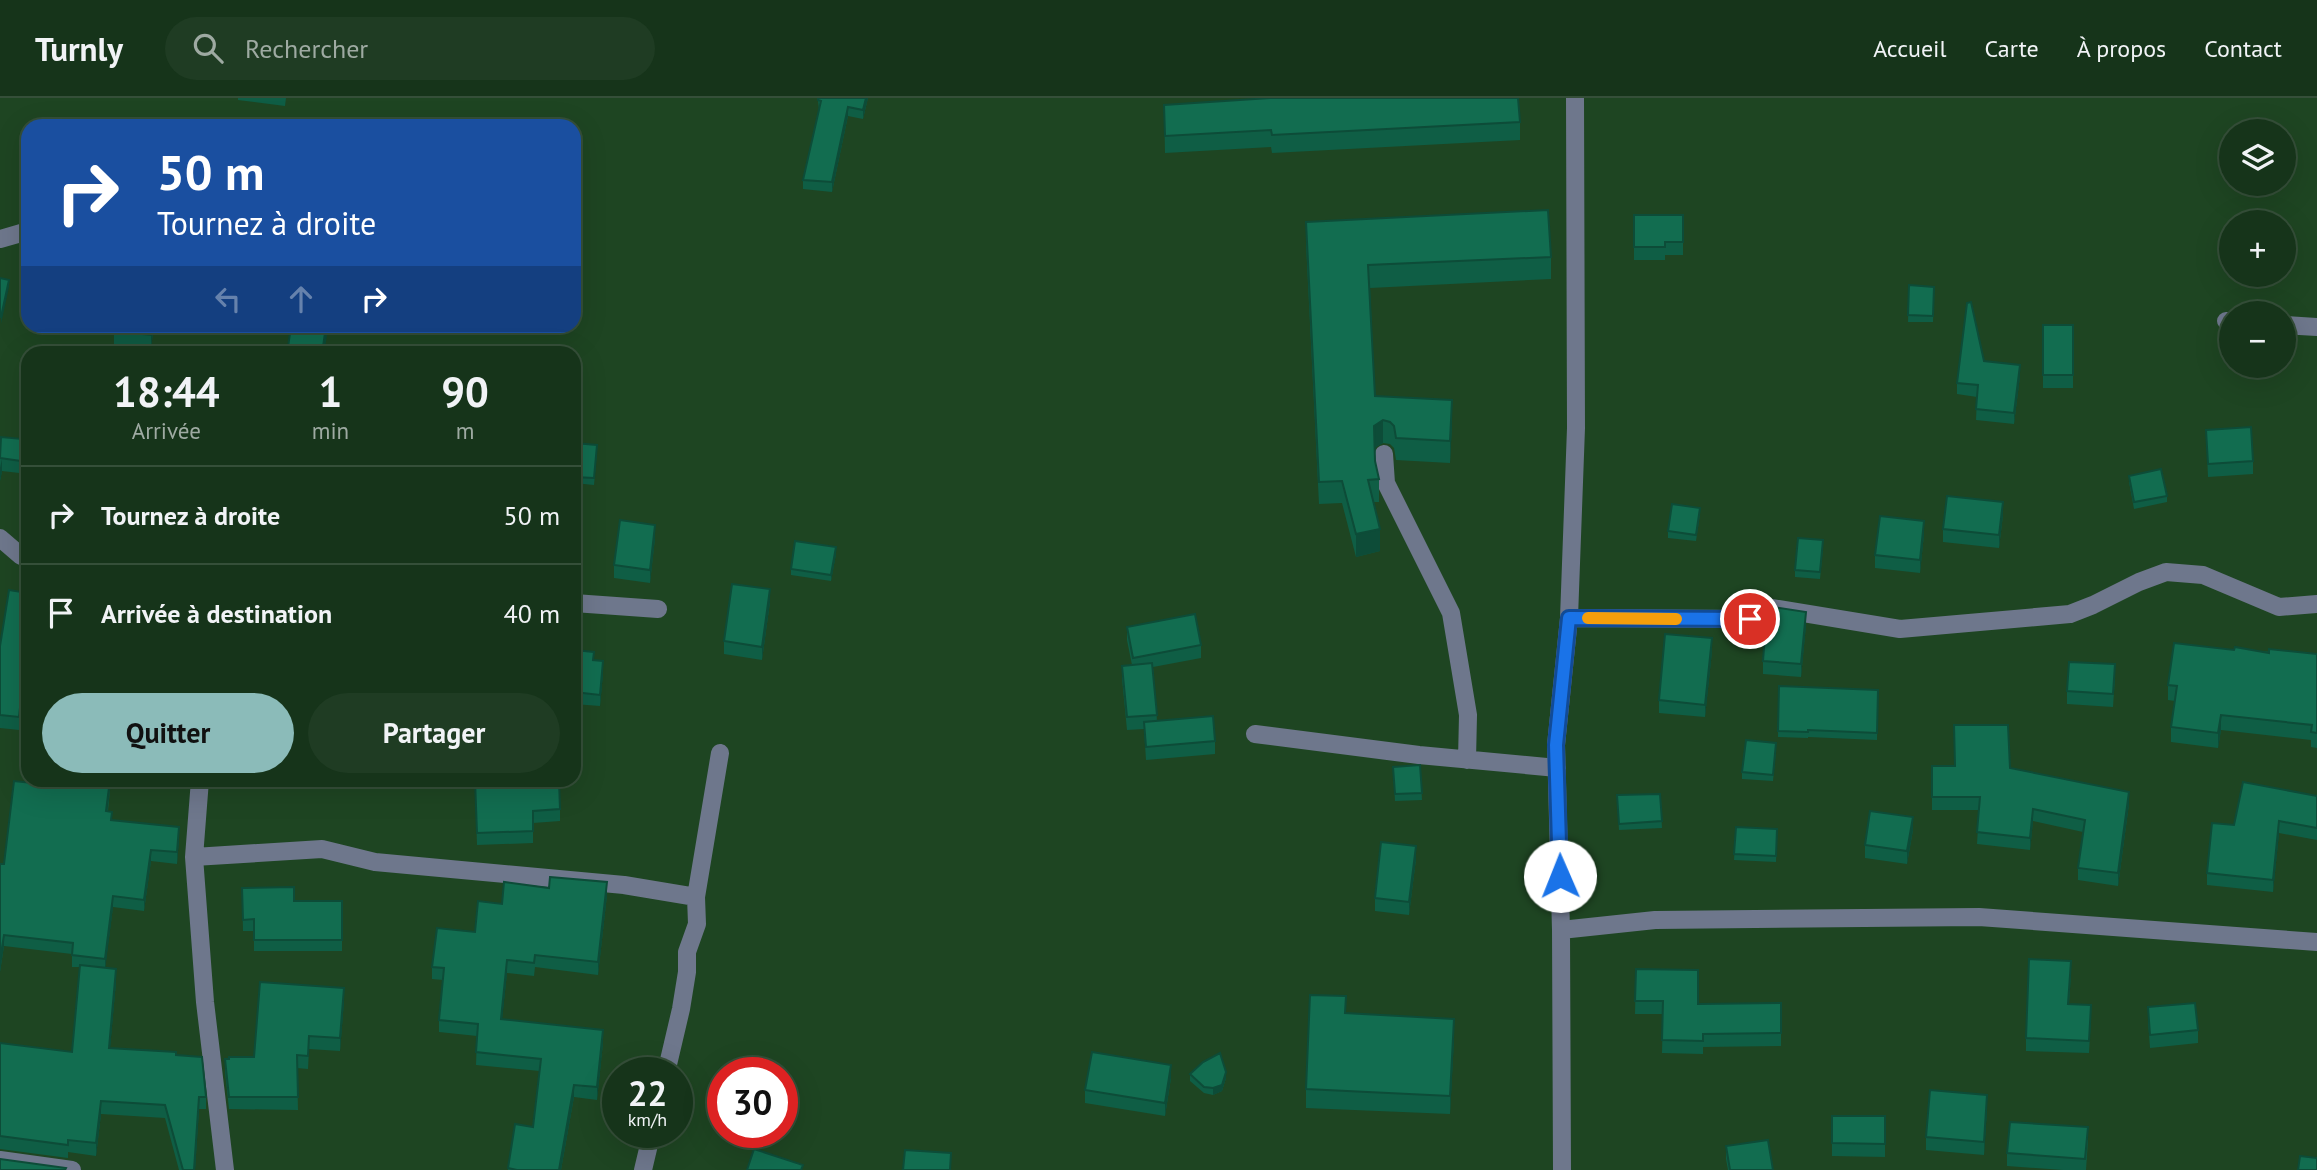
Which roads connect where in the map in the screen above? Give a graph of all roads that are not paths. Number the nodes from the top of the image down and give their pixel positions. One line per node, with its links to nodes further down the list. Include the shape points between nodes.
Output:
1 (1575, 98): 12 (street, via 1576,428)
2 (21, 234): 3 (street)
3 (0, 239)
4 (2296, 325): 5 (street)
5 (2317, 327)
6 (1384, 454): 15 (street, via 1387,483 1451,613 1468,715)
7 (0, 538): 8 (street)
8 (21, 556)
9 (581, 604): 11 (street)
10 (2317, 604): 12 (street, via 2279,607 2203,575 2166,572 2070,614 1900,629 1760,606 1750,619)
11 (658, 609)
12 (1569, 618): 16 (street)
13 (1255, 734): 15 (street)
14 (720, 753): 19 (street)
15 (1467, 760): 16 (street)
16 (1557, 768): 20 (street)
17 (199, 787): 18 (street)
18 (194, 857): 19 (street, via 322,849 375,862 624,885); 26 (street)
19 (696, 897): 22 (street, via 696,924)
20 (1561, 930): 21 (street, via 1655,920 1979,917); 28 (street)
21 (2317, 942)
22 (670, 1057)
23 (648, 1148): 27 (street)
24 (0, 1160): 25 (street)
25 (72, 1170)
26 (225, 1170)
27 (643, 1170)
28 (1562, 1170)

